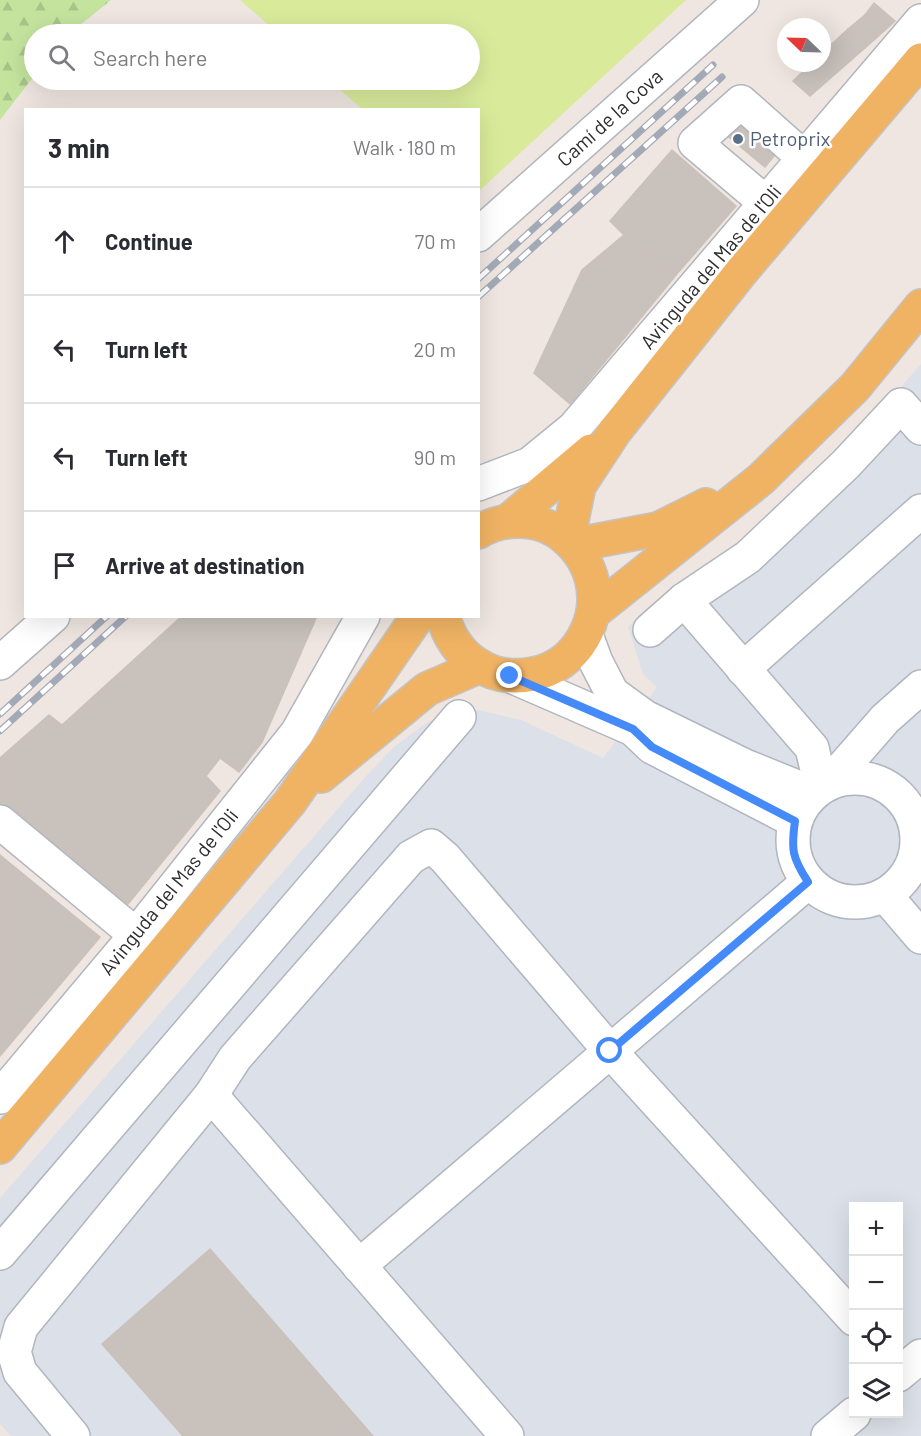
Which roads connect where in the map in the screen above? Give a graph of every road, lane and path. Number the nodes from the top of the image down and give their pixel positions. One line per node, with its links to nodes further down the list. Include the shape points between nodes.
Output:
1 (742, 0): 6 (street, Camí de la Cova)
2 (921, 21): 4 (street, Avinguda del Mas de l'Oli)
3 (921, 60): 9 (main road, via 742,271)
4 (804, 158): 5 (street, Avinguda del Mas de l'Oli); 5 (street, via 741,102 695,143)
5 (765, 203): 11 (street, Avinguda del Mas de l'Oli, via 574,428 530,464)
6 (480, 234)
7 (921, 306): 10 (main road, via 855,387)
8 (911, 416): 15 (street, via 846,464 748,557)
9 (615, 431): 13 (main road); 14 (main road, via 579,486)
10 (761, 479): 14 (main road, via 658,529); 21 (main road)
11 (480, 483)
12 (921, 511): 24 (street)
13 (493, 526): 14 (main road, via 529,521 550,527)
14 (571, 542): 21 (main road, via 588,565 594,588)
15 (684, 600): 22 (street); 24 (street)
16 (51, 618): 23 (street)
17 (339, 618): 26 (street, Avinguda del Mas de l'Oli)
18 (362, 618): 26 (street, Avinguda del Mas de l'Oli)
19 (417, 618): 32 (main road)
20 (444, 618): 25 (main road, via 447,631 461,651)
21 (590, 624): 25 (main road, via 572,653 554,666 533,674); 31 (street, via 596,662 612,693 645,717 745,766)
22 (650, 630)
23 (0, 663)
24 (743, 669): 31 (street, via 812,748)
25 (495, 671): 32 (main road, via 427,689); 33 (street, via 633,729 652,747)
26 (327, 679): 37 (street, Avinguda del Mas de l'Oli, via 297,733)
27 (921, 687): 29 (street)
28 (459, 717): 43 (street)
29 (885, 719): 30 (street); 31 (street)
30 (887, 786): 31 (street, via 869,778 850,777); 36 (street, via 904,800 914,819 918,841 913,862 902,881)
31 (821, 787): 33 (street, via 801,806)
32 (290, 802): 42 (main road)
33 (795, 821): 35 (street, via 792,843 796,864)
34 (0, 822): 37 (street)
35 (808, 882): 36 (street, via 825,895 844,902 865,902); 39 (street)
36 (885, 895): 38 (street)
37 (136, 936): 41 (street, Avinguda del Mas de l'Oli)
38 (921, 937)
39 (610, 1051): 40 (street, via 431,846 411,857 388,883 235,1058); 44 (street); 45 (street)
40 (211, 1095): 44 (street); 46 (street, via 21,1327)
41 (0, 1097)
42 (0, 1147)
43 (0, 1253)
44 (359, 1266): 49 (street)
45 (849, 1314)
46 (7, 1356): 48 (street)
47 (849, 1417): 50 (street)
48 (73, 1436)
49 (507, 1436)
50 (828, 1436)

